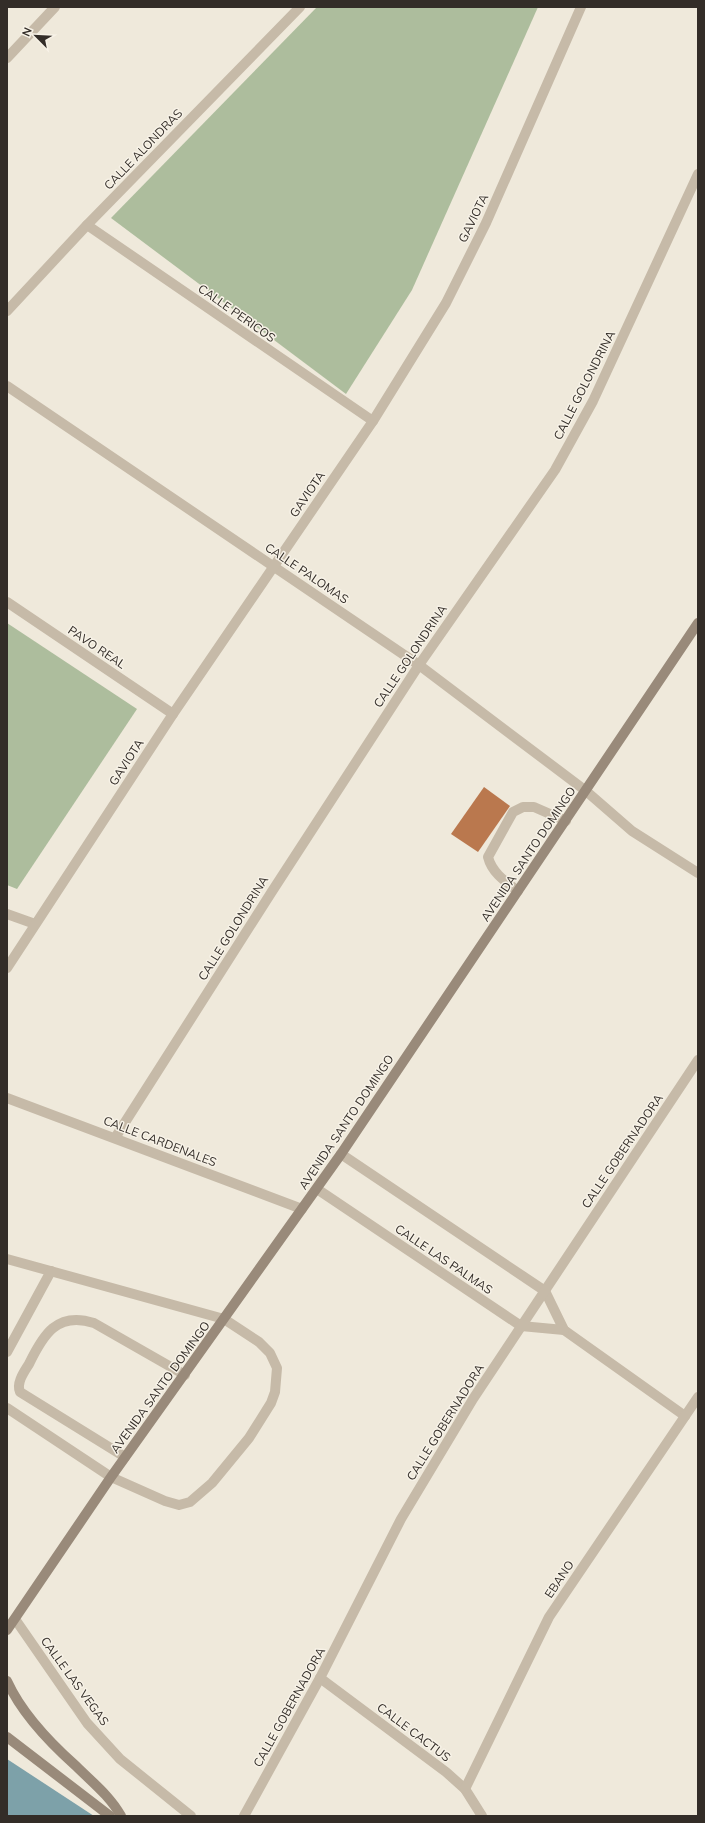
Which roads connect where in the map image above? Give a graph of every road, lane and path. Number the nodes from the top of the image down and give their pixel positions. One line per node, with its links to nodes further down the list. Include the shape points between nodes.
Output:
1 (55, 7): 4 (street)
2 (300, 7): 6 (street, CALLE ALONDRAS)
3 (581, 7): 9 (street, GAVIOTA, via 524,140 446,303)
4 (7, 58)
5 (698, 174): 13 (street, CALLE GOLONDRINA, via 593,401 555,470)
6 (87, 225): 7 (street, CALLE ALONDRAS); 9 (street, CALLE PERICOS)
7 (7, 311)
8 (7, 386): 10 (street, CALLE PALOMAS)
9 (372, 421): 10 (street, GAVIOTA)
10 (274, 566): 13 (street, CALLE PALOMAS); 14 (street, GAVIOTA)
11 (7, 602): 14 (street, PAVO REAL)
12 (698, 623): 15 (main road, AVENIDA SANTO DOMINGO)
13 (419, 665): 15 (street, CALLE PALOMAS); 24 (street, CALLE GOLONDRINA)
14 (173, 714): 20 (street, GAVIOTA)
15 (586, 791): 16 (main road, AVENIDA SANTO DOMINGO); 17 (street, CALLE PALOMAS, via 632,831)
16 (566, 821): 18 (main road, AVENIDA SANTO DOMINGO); 18 (street, via 534,806 523,807 513,812 488,857 497,874)
17 (698, 873)
18 (518, 891): 25 (main road, AVENIDA SANTO DOMINGO)
19 (7, 914): 20 (street)
20 (35, 924): 21 (street, GAVIOTA)
21 (7, 968)
22 (698, 1060): 30 (street, CALLE GOBERNADORA)
23 (7, 1098): 24 (street, CALLE CARDENALES)
24 (116, 1138): 27 (street, CALLE CARDENALES)
25 (341, 1154): 26 (main road, AVENIDA SANTO DOMINGO); 30 (street)
26 (317, 1189): 27 (main road, AVENIDA SANTO DOMINGO); 32 (street, CALLE LAS PALMAS)
27 (302, 1209): 31 (main road, AVENIDA SANTO DOMINGO)
28 (7, 1259): 29 (street)
29 (51, 1271): 31 (street); 34 (street)
30 (545, 1291): 32 (street, CALLE GOBERNADORA); 33 (street)
31 (224, 1319): 35 (main road, AVENIDA SANTO DOMINGO); 40 (street, via 259,1342 270,1353 276,1368 275,1392 271,1403 249,1438 212,1483 190,1502 178,1505 165,1501)
32 (521, 1326): 33 (street, CALLE LAS PALMAS); 43 (street, CALLE GOBERNADORA, via 473,1399 401,1519)
33 (564, 1330): 38 (street)
34 (7, 1352)
35 (185, 1374): 39 (main road, AVENIDA SANTO DOMINGO); 39 (street, via 94,1323 82,1320 70,1320 57,1325 41,1340 20,1380 20,1392)
36 (698, 1397): 38 (street, EBANO)
37 (7, 1408): 40 (street)
38 (684, 1416): 46 (street, EBANO, via 549,1617)
39 (125, 1457): 40 (main road, AVENIDA SANTO DOMINGO)
40 (110, 1477): 41 (main road, AVENIDA SANTO DOMINGO)
41 (15, 1619): 42 (main road, AVENIDA SANTO DOMINGO); 49 (street, CALLE LAS VEGAS, via 87,1723 120,1759)
42 (7, 1630)
43 (320, 1678): 46 (street, CALLE CACTUS); 50 (street, CALLE GOBERNADORA)
44 (7, 1681): 48 (main road, via 28,1717 104,1792)
45 (7, 1737): 47 (main road)
46 (465, 1789): 51 (street, CALLE CACTUS)
47 (110, 1816)
48 (121, 1816)
49 (191, 1816)
50 (244, 1816)
51 (482, 1816)

